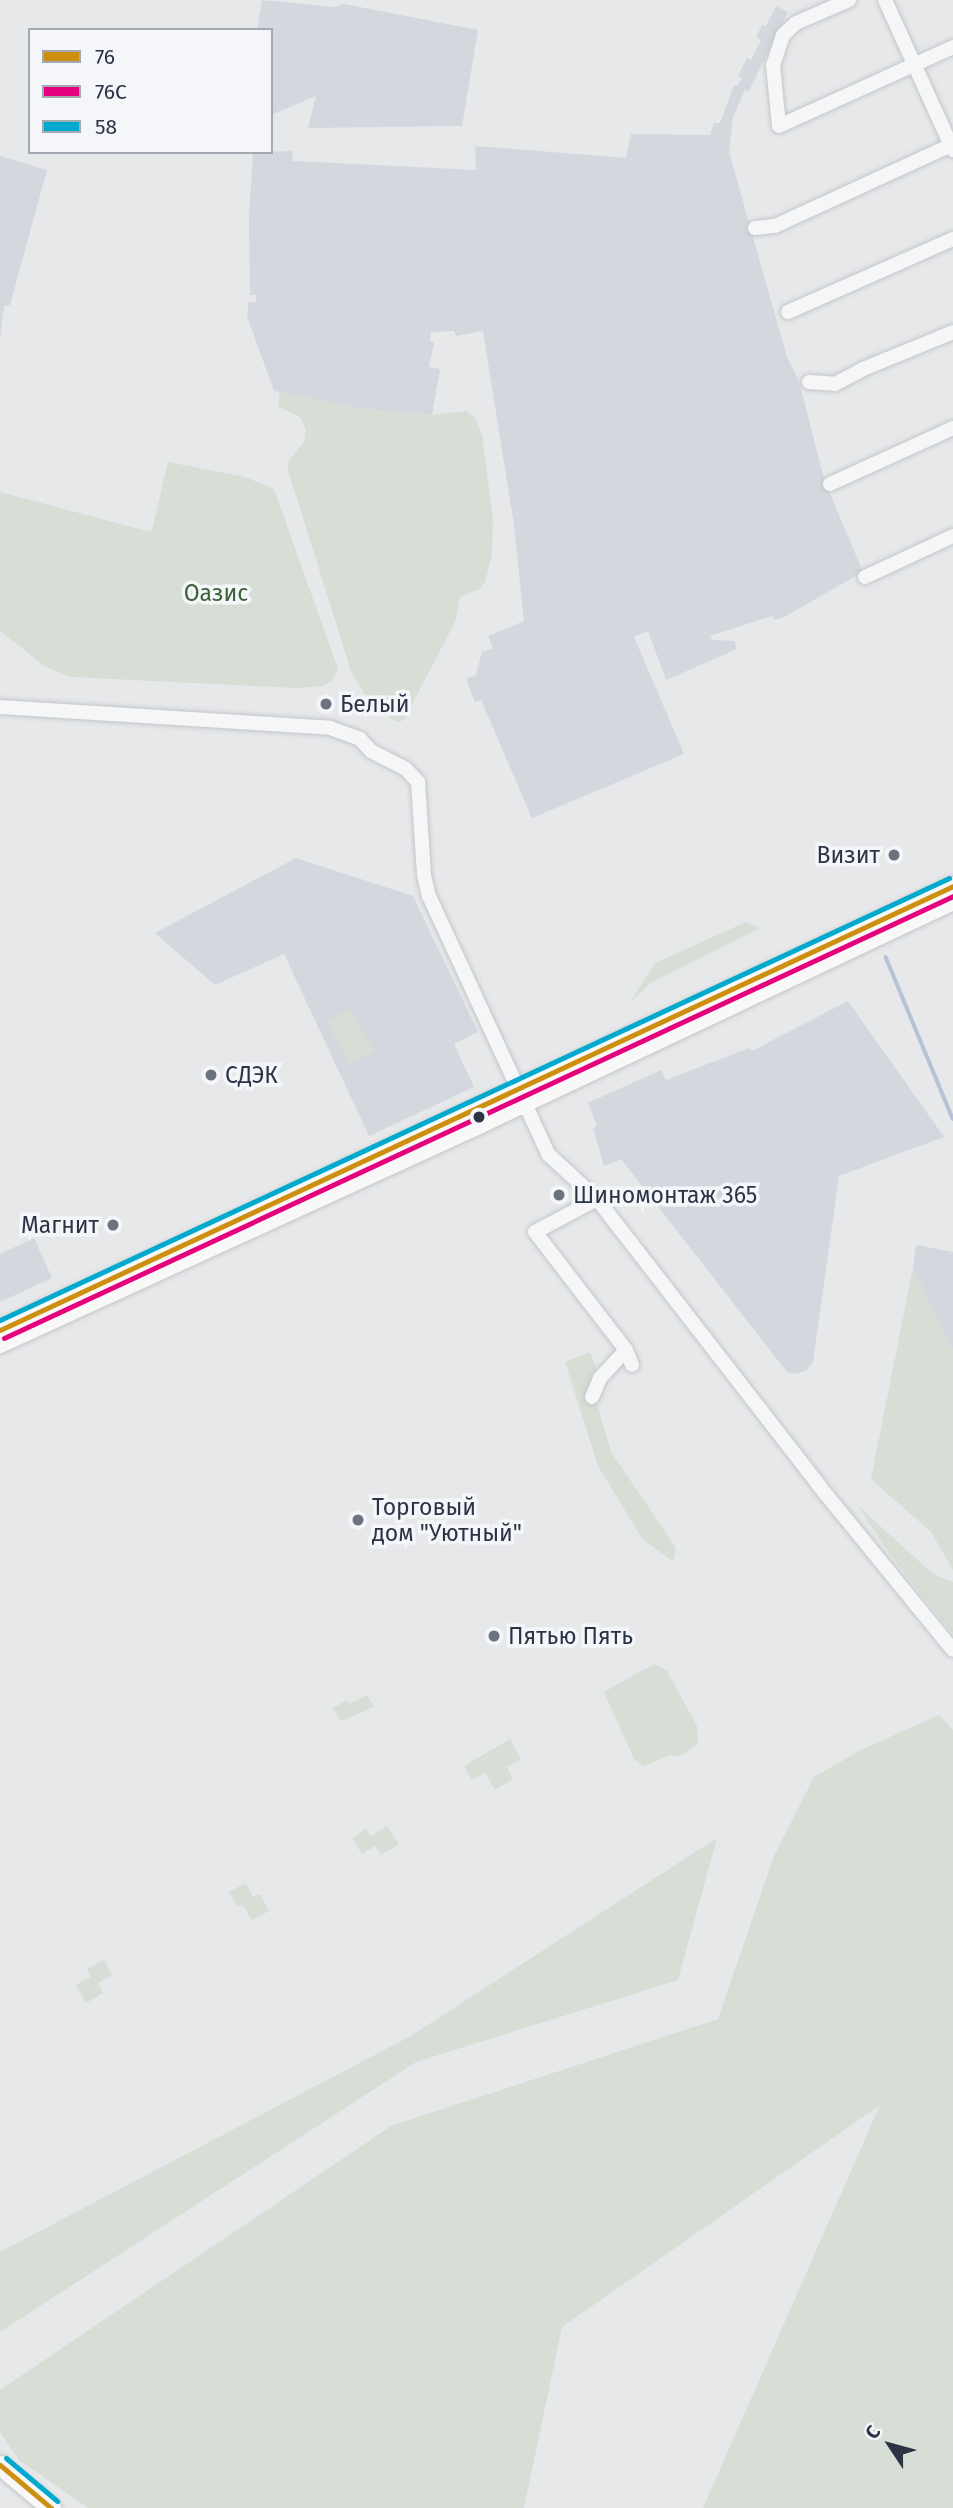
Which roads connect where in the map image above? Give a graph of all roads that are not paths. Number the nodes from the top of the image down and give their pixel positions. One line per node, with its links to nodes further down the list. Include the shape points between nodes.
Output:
1 (849, 0): 4 (street, via 796,23 783,35 773,65 779,126)
2 (885, 0): 4 (street)
3 (953, 47): 4 (street)
4 (912, 66): 5 (street)
5 (952, 146): 6 (street, via 775,226)
6 (755, 228)
7 (953, 239): 8 (street)
8 (788, 312)
9 (953, 332): 10 (street, via 835,384)
10 (808, 383)
11 (953, 428): 12 (street)
12 (830, 484)
13 (953, 536): 14 (street)
14 (865, 577)
15 (0, 708): 19 (street, via 330,728 360,739 371,751 406,769 418,782 429,896)
16 (953, 886): 18 (main road)
17 (953, 901): 18 (main road)
18 (626, 1046): 19 (main road)
19 (520, 1097): 20 (street, via 548,1154); 21 (main road); 22 (main road)
20 (597, 1199): 23 (street, via 535,1233); 26 (street)
21 (0, 1330)
22 (0, 1344)
23 (626, 1350): 24 (street); 25 (street, via 600,1378)
24 (632, 1365)
25 (592, 1397)
26 (953, 1650)
27 (0, 2465): 28 (highway)
28 (51, 2508)

